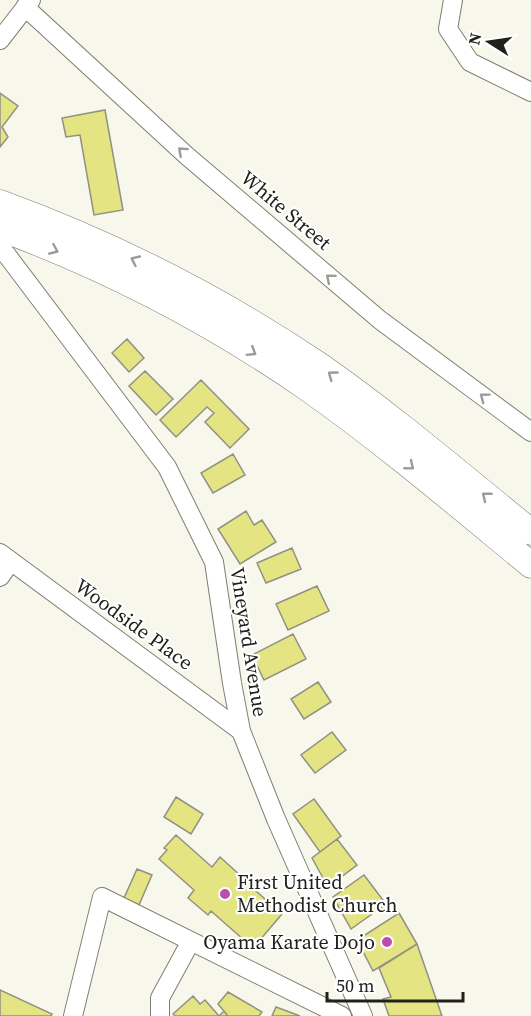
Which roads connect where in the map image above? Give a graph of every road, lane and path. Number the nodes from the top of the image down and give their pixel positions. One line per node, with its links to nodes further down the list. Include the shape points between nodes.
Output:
1 (453, 0): 4 (street, via 448,29 470,62)
2 (28, 4): 3 (street); 8 (street, White Street, one-way to 2, via 380,320 187,156)
3 (0, 40)
4 (531, 92)
5 (0, 203): 9 (highway, one-way to 5, via 345,384 276,337 187,286 103,245)
6 (0, 228): 11 (highway, one-way to 11, via 135,286 263,358 346,416)
7 (0, 246): 13 (street, Vineyard Avenue, via 167,467 214,562)
8 (531, 432)
9 (531, 532)
10 (6, 557): 12 (street); 13 (street, Woodside Place)
11 (531, 565)
12 (0, 577)
13 (241, 731): 15 (street, Vineyard Avenue)
14 (191, 941): 16 (street, via 102,897); 17 (street, via 160,998); 18 (street)
15 (361, 1015)
16 (74, 1016)
17 (160, 1016)
18 (342, 1016)

